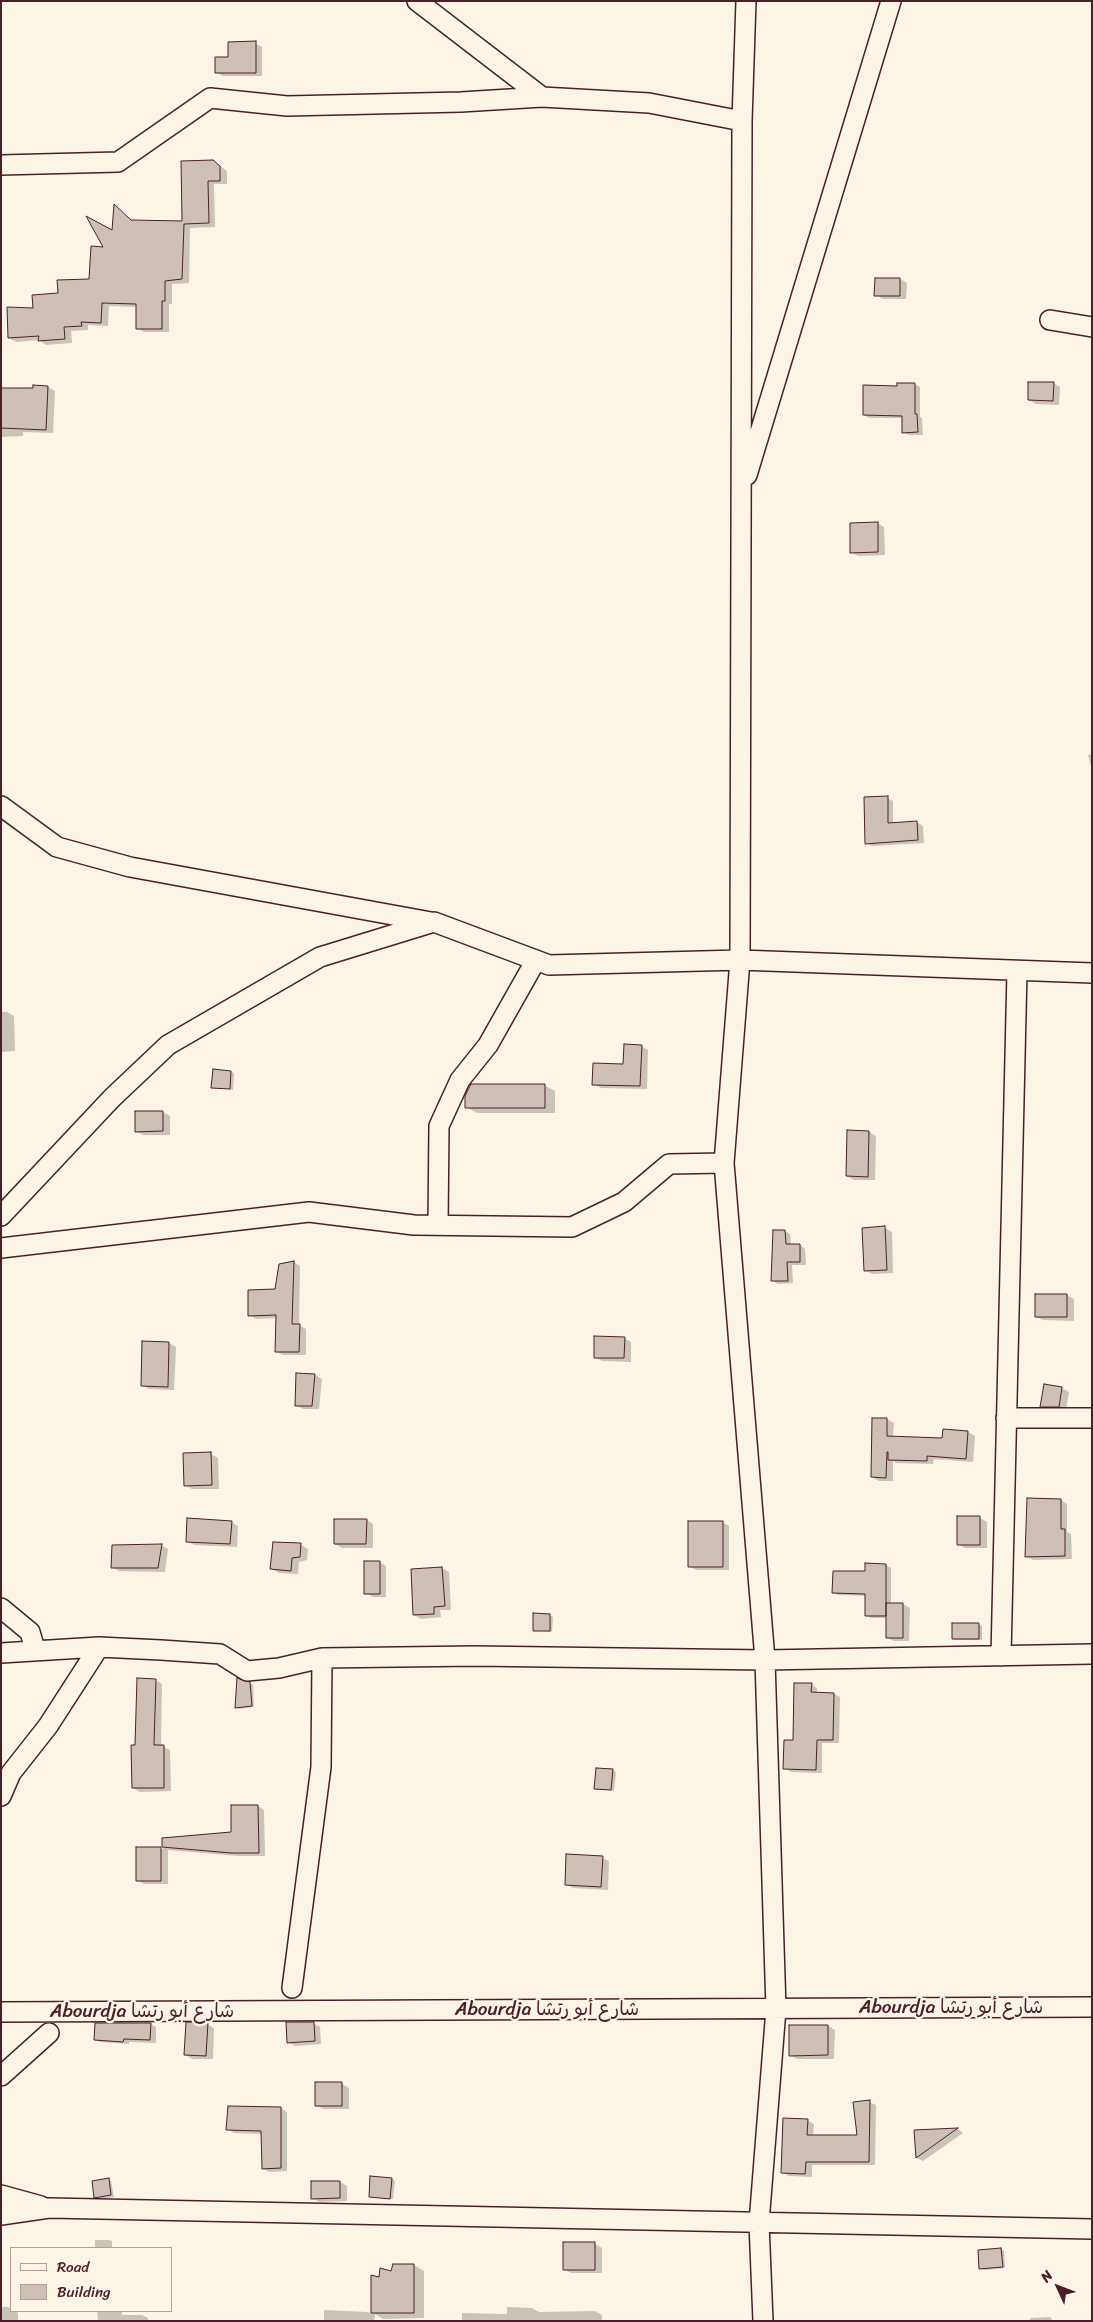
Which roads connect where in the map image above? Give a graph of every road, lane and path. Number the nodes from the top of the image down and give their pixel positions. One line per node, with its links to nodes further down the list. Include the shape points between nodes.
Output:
1 (417, 1): 4 (street)
2 (746, 1): 5 (street)
3 (891, 1): 9 (street)
4 (542, 97): 5 (street, via 649,103); 6 (street, via 287,106 210,98 118,162)
5 (742, 121): 9 (street)
6 (1, 165)
7 (1050, 320): 8 (street)
8 (1092, 327)
9 (741, 496): 13 (street)
10 (1, 806): 11 (street, via 56,847 111,862)
11 (434, 922): 12 (street); 17 (street, via 320,957 168,1045 112,1098)
12 (536, 960): 13 (street, via 549,965); 18 (street, via 488,1045 460,1080 439,1126)
13 (740, 960): 14 (street); 16 (street)
14 (1017, 970): 15 (street); 20 (street)
15 (1092, 973)
16 (724, 1163): 18 (street, via 669,1164 624,1202 572,1227); 29 (street)
17 (1, 1216)
18 (438, 1225): 19 (street, via 309,1212)
19 (1, 1248)
20 (1006, 1418): 21 (street); 27 (street)
21 (1092, 1418)
22 (1, 1608): 24 (street, via 30,1632)
23 (99, 1647): 24 (street); 28 (street, via 220,1654 246,1671 279,1668); 30 (street, via 48,1726 11,1773)
24 (34, 1650): 25 (street)
25 (1, 1653)
26 (1092, 1654): 27 (street)
27 (1000, 1656): 29 (street)
28 (322, 1658): 29 (street, via 475,1656); 31 (street, via 321,1767)
29 (765, 1660): 33 (street)
30 (1, 1796)
31 (292, 1988)
32 (1092, 2007): 33 (street, Abourdja شارع أبو رتشا)
33 (776, 2009): 34 (street, Abourdja شارع أبو رتشا); 40 (street)
34 (1, 2012)
35 (49, 2033): 36 (street)
36 (1, 2076)
37 (1, 2195): 38 (street)
38 (49, 2208): 39 (street); 40 (street)
39 (1, 2215)
40 (759, 2223): 41 (street); 42 (street)
41 (1092, 2229)
42 (763, 2321)

